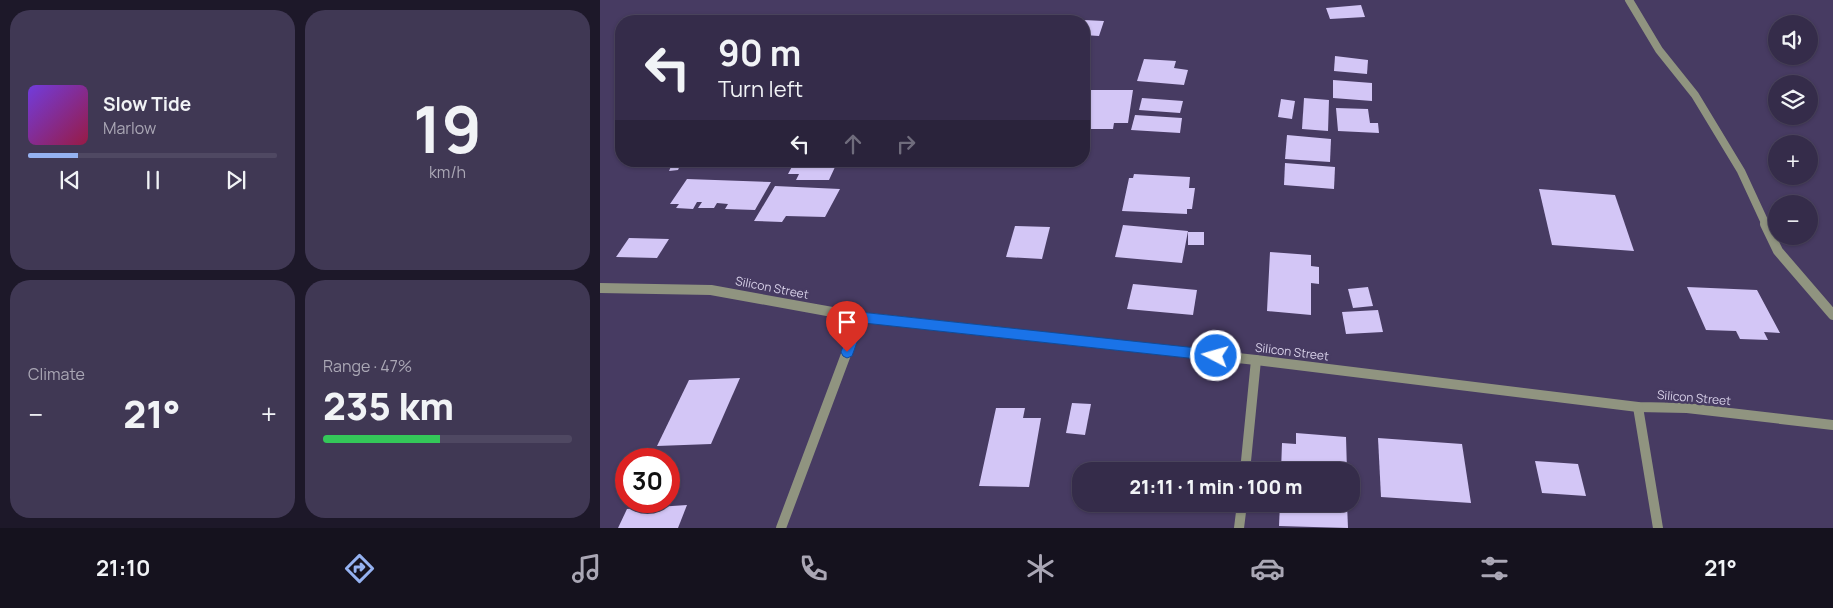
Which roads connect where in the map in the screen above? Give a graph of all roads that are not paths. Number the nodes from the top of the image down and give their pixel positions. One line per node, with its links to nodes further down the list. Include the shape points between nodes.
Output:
1 (1629, 0): 3 (street, via 1659,50 1696,95 1741,171 1778,251)
2 (600, 288): 4 (street, Silicon Street, via 711,290)
3 (1833, 315)
4 (860, 317): 5 (street, Silicon Street); 10 (street)
5 (1256, 360): 6 (street, Silicon Street); 8 (street)
6 (1638, 407): 7 (street, Silicon Street, via 1687,408); 12 (street)
7 (1833, 425)
8 (1246, 462)
9 (1241, 512): 11 (street)
10 (780, 528)
11 (1239, 528)
12 (1658, 528)

